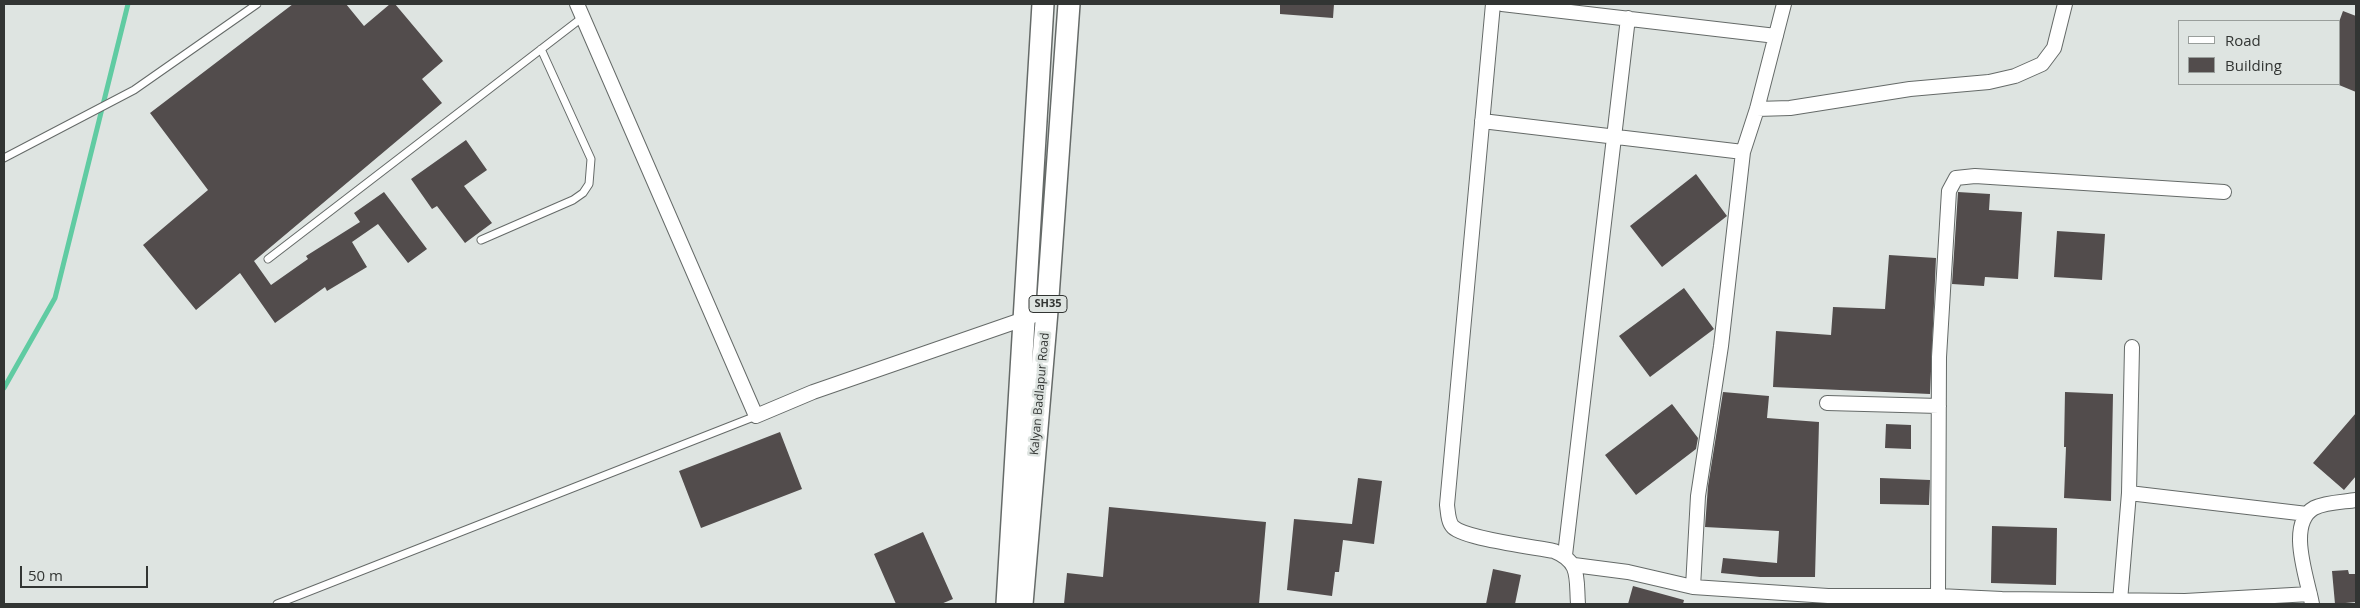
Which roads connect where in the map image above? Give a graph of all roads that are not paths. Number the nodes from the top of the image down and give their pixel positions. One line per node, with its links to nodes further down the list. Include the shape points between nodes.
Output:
1 (257, 4): 17 (lane, via 134,90)
2 (577, 4): 9 (street)
3 (1043, 4): 22 (main road, Kalyan Badlapur Road / SH35)
4 (1069, 4): 21 (main road, Kalyan Badlapur Road / SH35)
5 (1493, 4): 14 (street)
6 (1502, 4): 10 (street)
7 (1784, 4): 11 (street)
8 (2065, 4): 13 (street, via 2054,48 2042,64 2015,76 1989,82 1910,88 1790,108)
9 (583, 17): 12 (lane); 26 (street)
10 (1628, 18): 11 (street); 15 (street)
11 (1776, 36): 13 (street)
12 (541, 49): 19 (lane, via 591,159 590,184 573,200); 20 (lane)
13 (1757, 109): 16 (street)
14 (1482, 121): 15 (street); 30 (street, via 1447,505 1450,522 1457,530 1469,535 1554,550)
15 (1616, 136): 16 (street); 30 (street)
16 (1743, 152): 31 (street, via 1698,496)
17 (4, 158)
18 (2224, 192): 25 (street, via 1975,176 1956,178 1949,191)
19 (481, 240)
20 (268, 259)
21 (1048, 310): 22 (street); 37 (main road, Kalyan Badlapur Road / SH35)
22 (1025, 318): 26 (street, via 813,392); 36 (main road, Kalyan Badlapur Road / SH35)
23 (2132, 347): 27 (street)
24 (1826, 403): 25 (street)
25 (1939, 406): 32 (street)
26 (756, 416): 35 (lane)
27 (2129, 493): 29 (street); 34 (street)
28 (2356, 500): 29 (street, via 2327,504)
29 (2307, 514): 33 (street, via 2301,524 2299,540)
30 (1569, 560): 31 (street); 38 (street)
31 (1693, 587): 32 (street, via 1828,596)
32 (1938, 596): 34 (street)
33 (2311, 599): 34 (street)
34 (2120, 600)
35 (278, 604)
36 (1007, 604)
37 (1022, 604)
38 (1578, 604)

